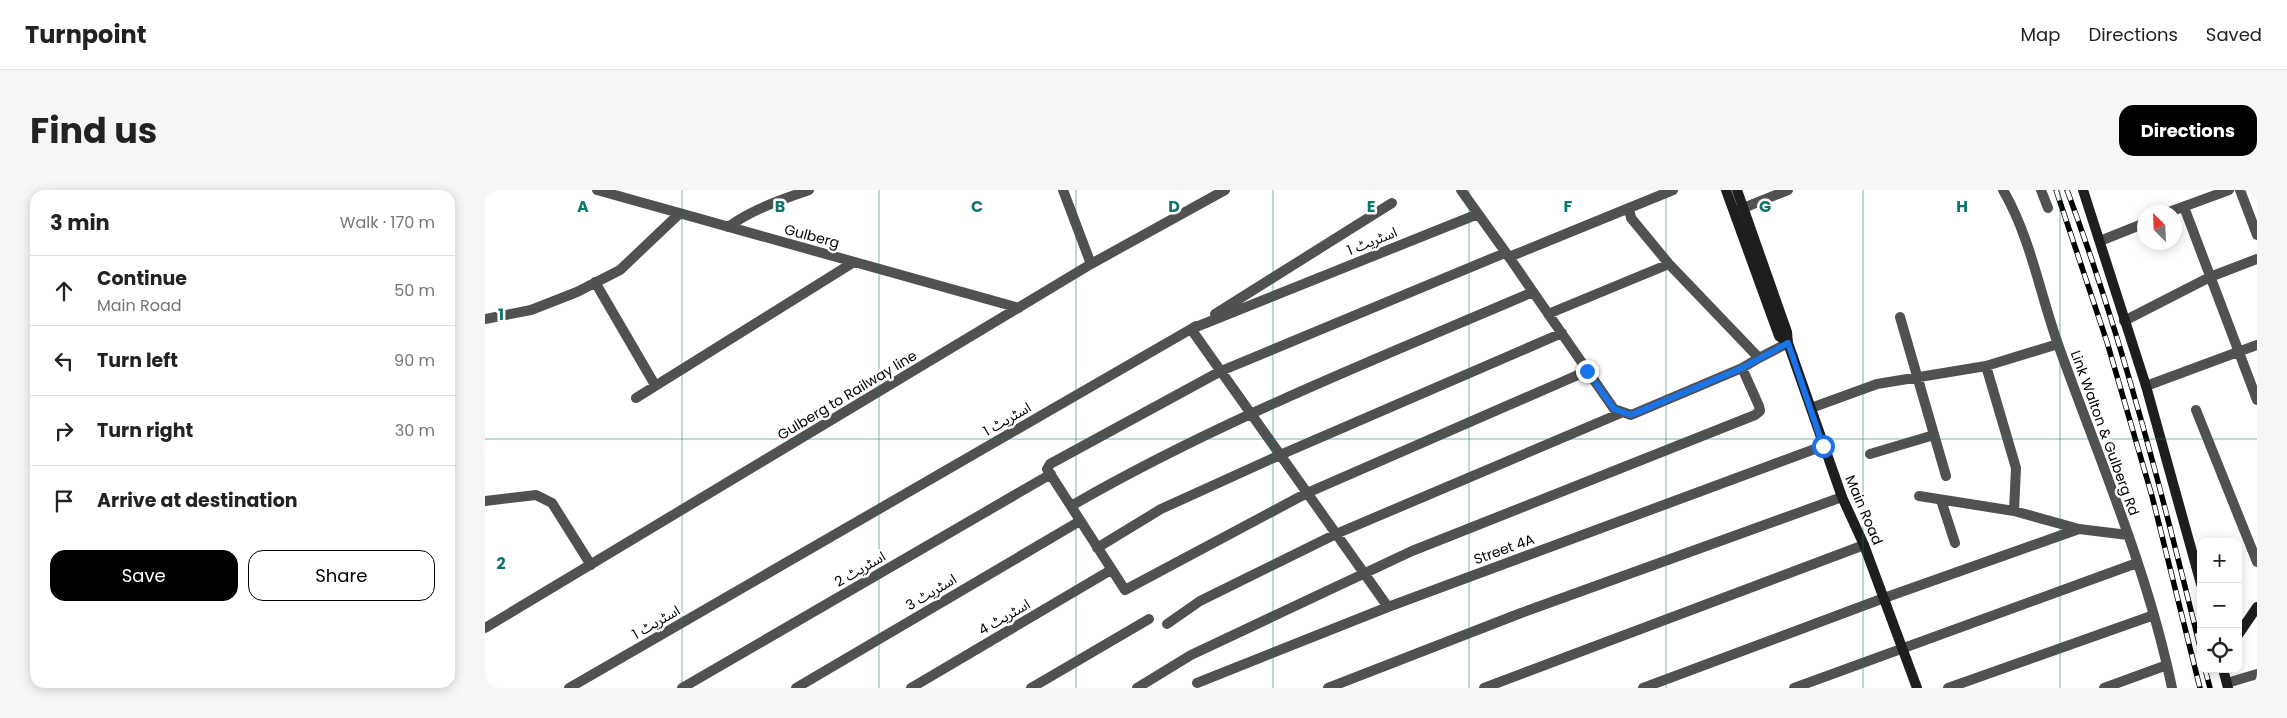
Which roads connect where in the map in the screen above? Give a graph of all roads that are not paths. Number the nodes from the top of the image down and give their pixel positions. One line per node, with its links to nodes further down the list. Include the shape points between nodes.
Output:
1 (597, 190): 20 (street, Gulberg)
2 (809, 190): 23 (street, via 771,203)
3 (1063, 190): 29 (street)
4 (1225, 190): 29 (street, Gulberg to Railway line)
5 (1461, 190): 21 (street)
6 (1673, 190): 17 (street)
7 (1726, 190): 19 (street)
8 (1737, 190): 19 (street)
9 (1788, 190): 19 (street)
10 (2003, 190): 42 (street, Link Walton & Gulberg Rd, via 2015,211)
11 (2041, 190): 18 (street)
12 (2083, 190): 25 (street)
13 (2229, 190): 16 (street)
14 (2240, 190): 24 (street)
15 (1392, 203): 39 (street)
16 (2184, 207): 31 (street)
17 (1629, 208): 26 (street); 30 (street, via 1631,218)
18 (2048, 208)
19 (1739, 209): 41 (street, Main Road, via 1787,332)
20 (679, 214): 23 (street, Gulberg); 32 (street, via 620,270)
21 (1478, 214): 26 (street); 39 (street, اسٹریٹ 1)
22 (2137, 225): 25 (street)
23 (728, 227): 28 (street, Gulberg)
24 (2257, 236)
25 (2100, 240): 38 (street)
26 (1507, 255): 33 (street); 48 (street)
27 (2257, 258): 31 (street)
28 (854, 262): 34 (street, Gulberg); 51 (street)
29 (1091, 264): 34 (street, Gulberg to Railway line)
30 (1669, 264): 35 (street); 45 (street)
31 (2210, 277): 38 (street); 44 (street)
32 (595, 282): 37 (street, via 531,310); 51 (street)
33 (1533, 292): 35 (street); 58 (street)
34 (1019, 308): 81 (street, Gulberg to Railway line)
35 (1548, 314): 40 (street)
36 (1900, 317): 50 (street)
37 (485, 319)
38 (2124, 321): 52 (street)
39 (1191, 329): 48 (street); 98 (street, اسٹریٹ 1)
40 (1562, 334): 49 (street); 62 (street)
41 (1788, 343): 45 (street); 55 (street, Main Road)
42 (2058, 344): 46 (street); 75 (street, Link Walton & Gulberg Rd)
43 (2257, 345): 44 (street)
44 (2239, 352): 52 (street); 54 (street)
45 (1759, 358): 47 (street)
46 (1986, 366): 50 (street); 71 (street, via 2016,468)
47 (1742, 368): 57 (street, via 1631,415); 83 (street, via 1759,406 1760,412 1755,415 1412,551)
48 (1221, 371): 58 (street); 63 (street, via 1047,466)
49 (1587, 371): 57 (street, via 1614,409); 65 (street)
50 (1919, 378): 55 (street, via 1877,384); 59 (street)
51 (655, 385): 53 (street)
52 (2147, 386): 84 (street)
53 (636, 398)
54 (2257, 400)
55 (1811, 408): 60 (street, Main Road)
56 (2196, 410): 79 (street)
57 (1621, 413): 74 (street)
58 (1251, 414): 62 (street); 70 (street, via 1136,468)
59 (1934, 435): 61 (street); 64 (street)
60 (1823, 446): 67 (street, Main Road); 86 (street, Street 4A)
61 (1870, 454)
62 (1280, 455): 65 (street); 78 (street, via 1161,510)
63 (1051, 474): 70 (street); 99 (street, اسٹریٹ 2)
64 (1946, 476)
65 (1307, 493): 74 (street); 82 (street, via 1125,590)
66 (1919, 496): 68 (street)
67 (1842, 497): 77 (street, Main Road); 104 (street, via 1521,612)
68 (1941, 500): 71 (street); 76 (street)
69 (485, 501): 81 (street, via 536,495 552,503)
70 (1071, 506): 72 (street)
71 (2014, 511): 73 (street)
72 (1080, 520): 78 (street); 100 (street, اسٹریٹ 3)
73 (2079, 529): 75 (street); 85 (street)
74 (1336, 534): 83 (street); 90 (street, via 1200,601)
75 (2128, 535): 80 (street, Link Walton & Gulberg Rd)
76 (1955, 543)
77 (1864, 545): 85 (street, Main Road); 105 (street)
78 (1097, 548): 82 (street)
79 (2257, 562)
80 (2137, 563): 88 (street, Link Walton & Gulberg Rd); 93 (street)
81 (591, 566): 91 (street, Gulberg to Railway line)
82 (1111, 570): 101 (street, اسٹریٹ 4)
83 (1364, 574): 86 (street); 103 (street, via 1191,655)
84 (2201, 583)
85 (1884, 598): 93 (street, Main Road); 106 (street)
86 (1388, 607): 96 (street, Street 4A)
87 (2257, 607): 92 (street)
88 (2154, 615): 94 (street, Link Walton & Gulberg Rd); 109 (street)
89 (1149, 619): 102 (street)
90 (1167, 624)
91 (485, 628)
92 (2242, 629)
93 (1902, 648): 107 (street); 108 (street, Main Road)
94 (2167, 665): 110 (street); 111 (street, Link Walton & Gulberg Rd)
95 (2257, 674): 97 (street)
96 (1197, 683)
97 (2227, 685)
98 (569, 688)
99 (682, 688)
100 (796, 688)
101 (911, 688)
102 (1031, 688)
103 (1137, 688)
104 (1328, 688)
105 (1484, 688)
106 (1643, 688)
107 (1794, 688)
108 (1917, 688)
109 (1948, 688)
110 (2104, 688)
111 (2172, 688)

